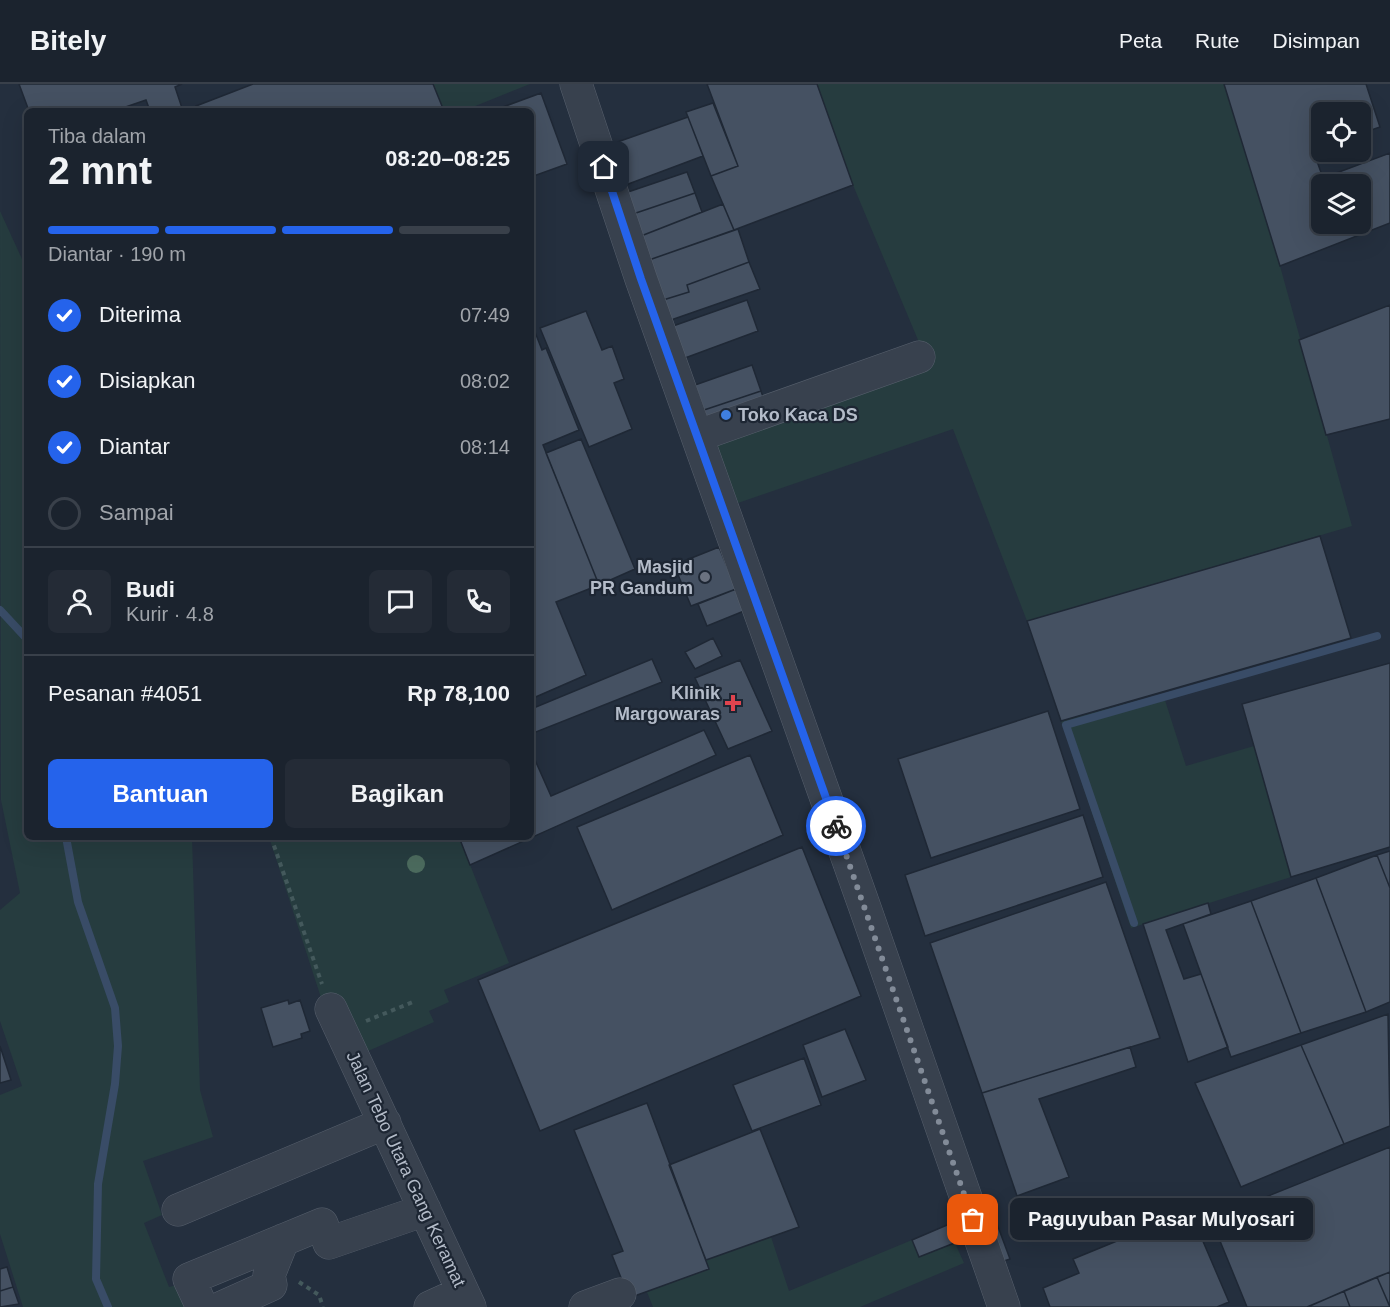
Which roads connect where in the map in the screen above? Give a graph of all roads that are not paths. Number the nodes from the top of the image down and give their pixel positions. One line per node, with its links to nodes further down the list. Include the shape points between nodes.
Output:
1 (576, 84): 3 (street)
2 (920, 357): 3 (street)
3 (697, 436): 15 (street)
4 (336, 1020): 5 (street, Jalan Tebo Utara Gang Keramat)
5 (385, 1123): 6 (street); 7 (street, Jalan Tebo Utara Gang Keramat)
6 (178, 1210)
7 (425, 1210): 8 (street, via 330,1243 322,1224); 10 (street, Jalan Tebo Utara Gang Keramat)
8 (283, 1240): 11 (street, via 189,1279); 12 (street, via 269,1275 271,1285)
9 (620, 1294): 14 (street)
10 (466, 1300): 13 (street)
11 (202, 1307)
12 (222, 1307)
13 (430, 1307)
14 (585, 1307)
15 (1004, 1307)

